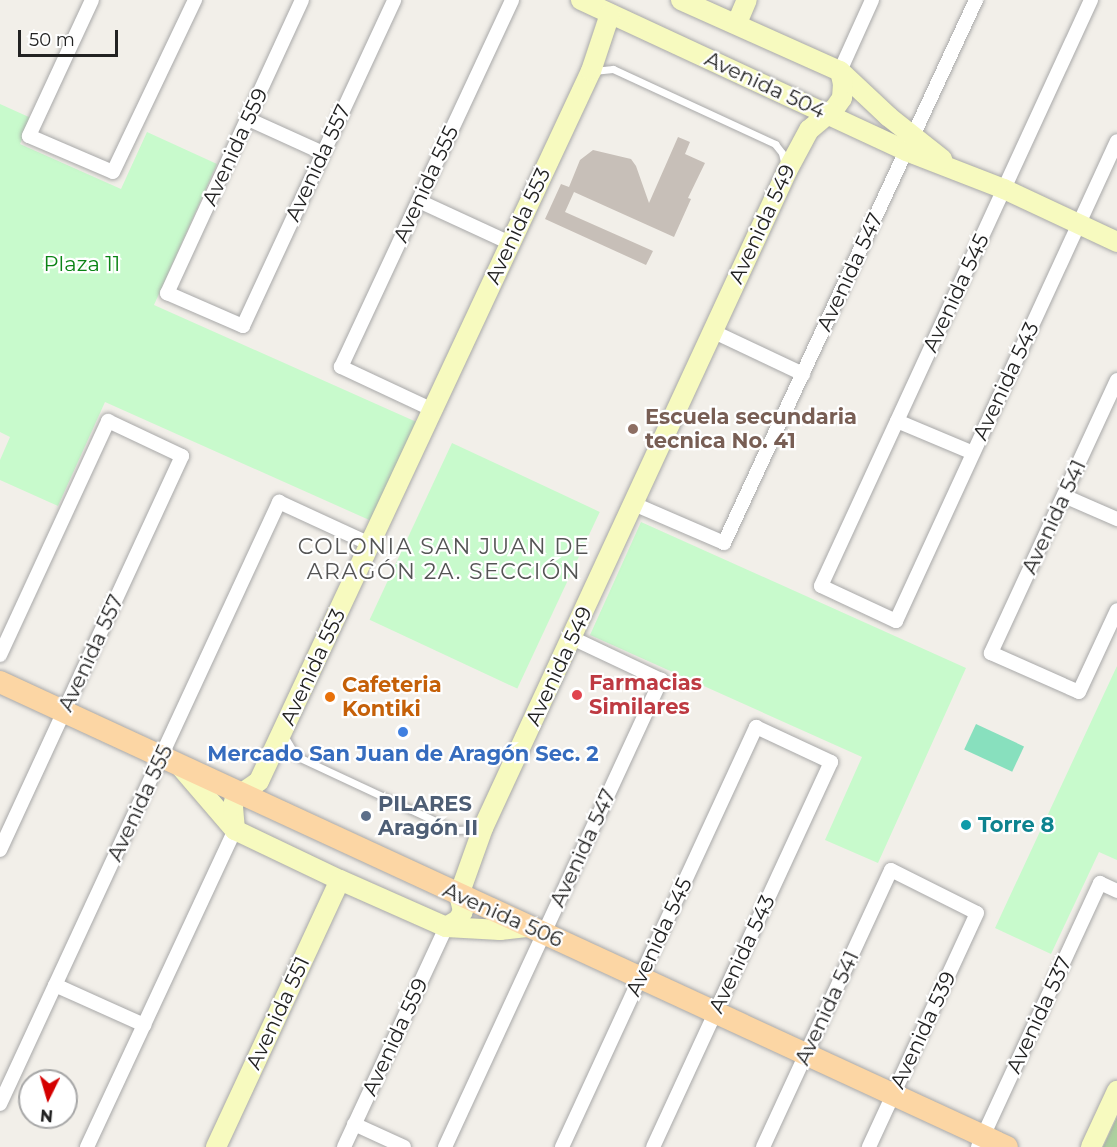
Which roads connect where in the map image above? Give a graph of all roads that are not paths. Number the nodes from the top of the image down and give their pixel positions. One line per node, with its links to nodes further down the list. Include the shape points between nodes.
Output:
1 (92, 0): 2 (street, via 29,136 113,172)
2 (195, 0)
3 (303, 0): 17 (street, Avenida 559)
4 (393, 0): 20 (street, Avenida 557)
5 (512, 0): 23 (street, Avenida 555)
6 (581, 0): 12 (street, Avenida 504)
7 (681, 0): 13 (street, Avenida 504)
8 (747, 0): 13 (street)
9 (872, 0): 15 (street)
10 (976, 0): 19 (street, Avenida 547)
11 (1091, 0): 22 (street, Avenida 545)
12 (608, 7): 14 (street, Avenida 553); 16 (street, Avenida 504)
13 (737, 23): 15 (street, Avenida 504)
14 (591, 71): 21 (lane, via 613,69 775,144); 26 (street, Avenida 553)
15 (840, 71): 16 (street, Avenida 549, via 842,98); 19 (street, Avenida 504)
16 (828, 114): 19 (street, Avenida 504); 21 (street, Avenida 549, via 809,130)
17 (248, 119): 20 (street); 27 (street, Avenida 559, via 167,293)
18 (1117, 141): 24 (street, Avenida 543)
19 (910, 143): 22 (street, Avenida 504, via 950,166); 29 (street, Avenida 547)
20 (323, 153): 27 (street, Avenida 557)
21 (787, 171): 28 (street, Avenida 549)
22 (1004, 189): 24 (street, Avenida 504); 32 (street, Avenida 545)
23 (418, 201): 26 (street); 31 (street, Avenida 555, via 341,368)
24 (1079, 224): 25 (street, Avenida 504); 33 (street, Avenida 543)
25 (1117, 242)
26 (510, 243): 31 (street, Avenida 553)
27 (243, 326)
28 (712, 332): 29 (street); 35 (street, Avenida 549)
29 (803, 374): 35 (street, Avenida 547, via 724,543)
30 (1117, 380): 34 (street, Avenida 541)
31 (433, 410): 37 (street, Avenida 553)
32 (897, 421): 33 (street); 39 (street, Avenida 545, via 821,586)
33 (973, 453): 39 (street, Avenida 543)
34 (1064, 496): 36 (street); 38 (street, Avenida 541, via 991,653 1079,692)
35 (634, 504): 40 (street, Avenida 549)
36 (1117, 519)
37 (370, 543): 45 (street, Avenida 553); 46 (street, Avenida 555, via 279,502)
38 (1117, 610)
39 (896, 621)
40 (572, 638): 48 (street, Avenida 549); 56 (street, Avenida 547, via 661,680)
41 (0, 654): 43 (street, Avenida 557, via 108,421 183,456)
42 (0, 682): 43 (main road, Avenida 506)
43 (64, 711): 46 (main road, Avenida 506); 50 (street, Avenida 557)
44 (756, 727): 57 (street, Avenida 545); 59 (street, Avenida 543, via 831,762)
45 (282, 733): 47 (street, Avenida 553, via 260,781); 48 (lane, via 296,756 455,830)
46 (169, 760): 47 (main road, Avenida 506); 49 (street); 58 (street, Avenida 555)
47 (239, 794): 49 (street, via 233,806); 54 (main road, Avenida 506)
48 (483, 828): 54 (street, Avenida 549)
49 (235, 830): 52 (street); 60 (street)
50 (0, 850)
51 (891, 870): 61 (street, Avenida 541); 63 (street, Avenida 539, via 977,913)
52 (340, 880): 55 (street); 68 (street, Avenida 551)
53 (1117, 891): 66 (street, Avenida 537, via 1100,883)
54 (459, 895): 55 (street, Avenida 549, via 463,911 458,920); 56 (main road, Avenida 506)
55 (446, 927): 56 (street); 65 (street, Avenida 559)
56 (535, 930): 57 (main road, Avenida 506); 71 (street, Avenida 547)
57 (640, 978): 59 (main road, Avenida 506); 72 (street, Avenida 545)
58 (55, 985): 60 (street); 64 (street, Avenida 555)
59 (715, 1012): 61 (main road, Avenida 506); 73 (street, Avenida 543)
60 (144, 1025): 67 (street)
61 (807, 1053): 63 (main road, Avenida 506); 74 (street, Avenida 541)
62 (1117, 1091): 77 (street)
63 (893, 1095): 66 (main road, Avenida 506); 75 (street, Avenida 539)
64 (0, 1104)
65 (354, 1124): 69 (street, Avenida 559); 70 (street)
66 (980, 1141): 76 (main road, Avenida 506)
67 (87, 1147)
68 (216, 1147)
69 (344, 1147)
70 (404, 1147)
71 (445, 1147)
72 (562, 1147)
73 (653, 1147)
74 (763, 1147)
75 (869, 1147)
76 (1007, 1147)
77 (1091, 1147)

